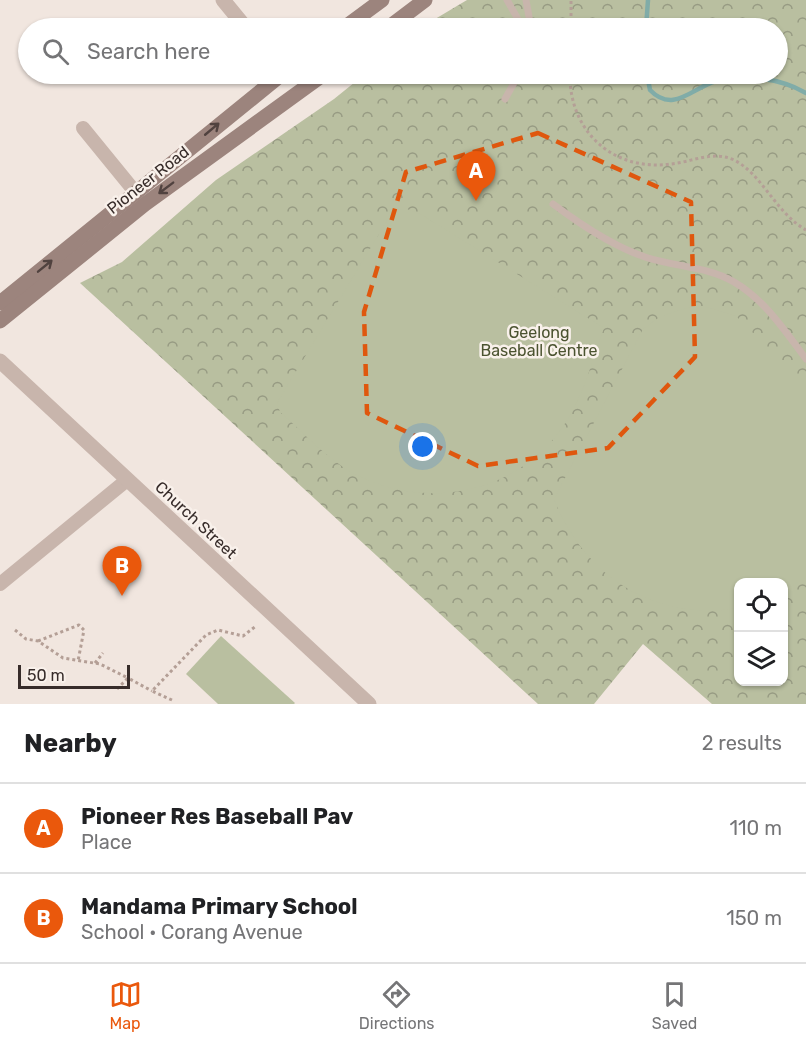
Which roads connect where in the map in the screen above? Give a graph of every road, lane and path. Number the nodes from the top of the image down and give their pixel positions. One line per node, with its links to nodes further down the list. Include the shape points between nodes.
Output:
1 (223, 0): 7 (street)
2 (382, 0): 8 (main road)
3 (425, 0): 9 (main road)
4 (507, 0): 10 (lane)
5 (526, 0): 11 (lane)
6 (572, 0): 12 (path)
7 (238, 18)
8 (358, 18)
9 (401, 18)
10 (517, 18)
11 (529, 18)
12 (571, 18)
13 (271, 84): 21 (main road, Pioneer Road, one-way to 13)
14 (291, 84): 18 (main road)
15 (310, 84): 18 (main road, Pioneer Road)
16 (513, 84): 19 (lane)
17 (570, 84): 23 (path, via 575,112 604,148 618,157 643,164 671,164 710,156 734,160 746,168 788,217)
18 (298, 92): 21 (main road, Pioneer Road, one-way to 21)
19 (505, 99)
20 (83, 128): 21 (street)
21 (140, 198): 24 (main road, Pioneer Road, one-way to 21); 25 (main road, Pioneer Road)
22 (553, 204): 26 (lane, via 643,256 708,271 732,281 765,306)
23 (806, 230)
24 (0, 303)
25 (0, 321)
26 (806, 359)
27 (0, 361): 28 (street, Church Street)
28 (127, 480): 29 (street); 40 (street, Church Street)
29 (0, 584)
30 (256, 626): 38 (path, via 243,636 218,630 206,635)
31 (15, 630): 32 (path, via 26,639)
32 (38, 641): 34 (path, via 57,656); 34 (path, via 79,625 84,630)
33 (103, 653): 35 (path)
34 (78, 661): 35 (path)
35 (95, 663): 36 (path)
36 (128, 678): 37 (path); 38 (path)
37 (117, 689)
38 (152, 691): 39 (path)
39 (172, 700)
40 (369, 704)

